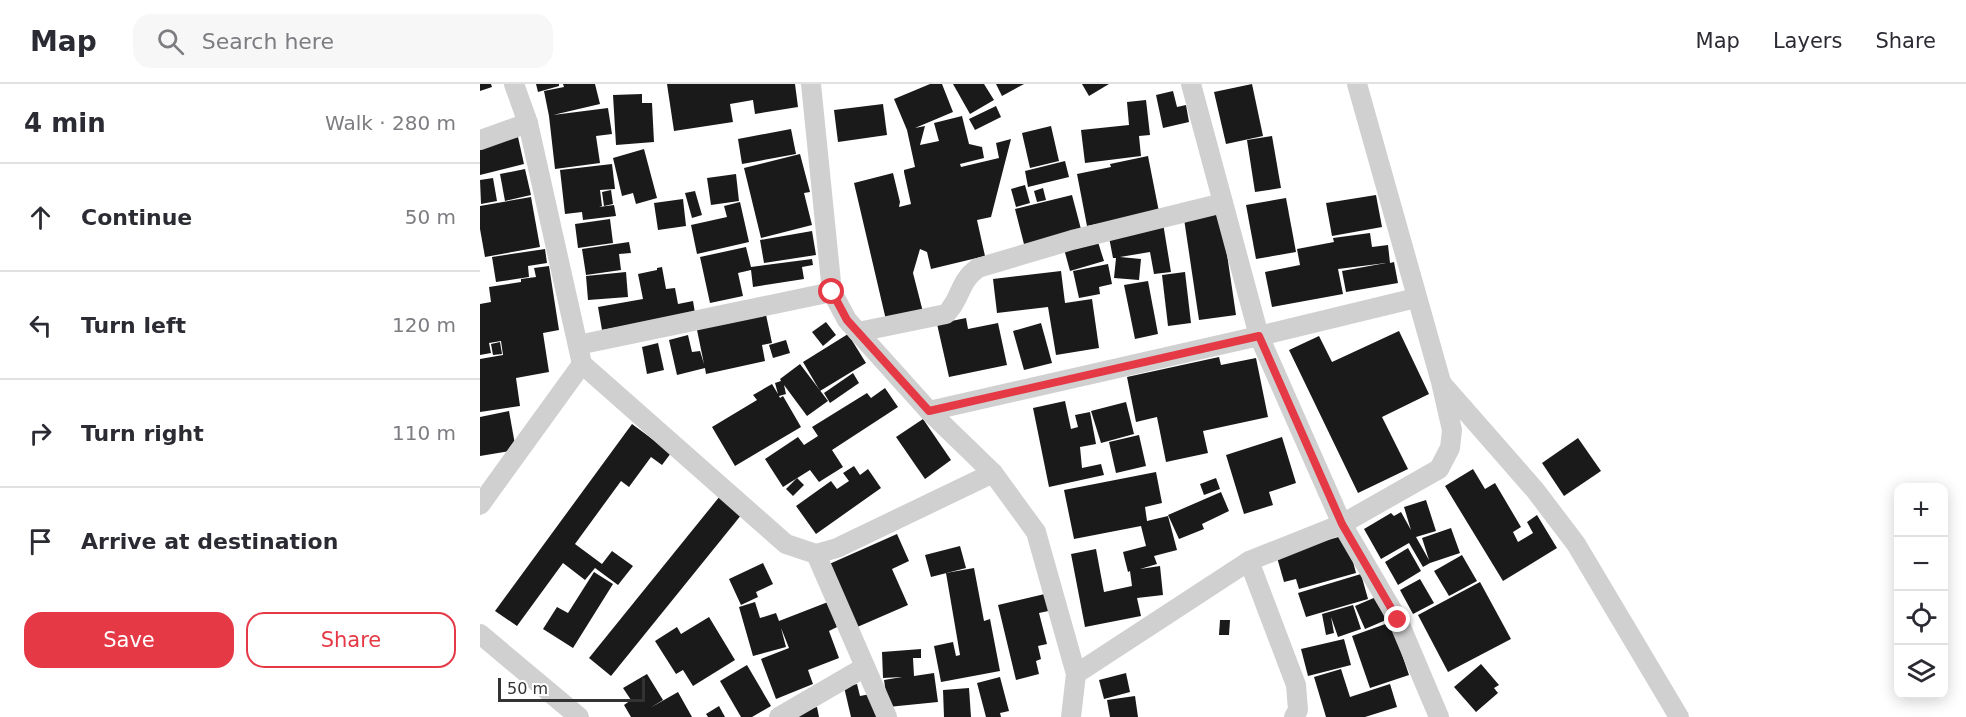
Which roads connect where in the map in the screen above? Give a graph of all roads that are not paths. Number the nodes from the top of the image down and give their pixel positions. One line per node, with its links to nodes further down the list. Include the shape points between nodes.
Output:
1 (513, 84): 5 (street)
2 (811, 84): 8 (street)
3 (1191, 84): 7 (street)
4 (1357, 84): 9 (street)
5 (528, 123): 6 (street); 12 (street)
6 (480, 140)
7 (1223, 203): 10 (street, via 978,268 967,276 954,306 946,314); 11 (street)
8 (832, 292): 10 (street); 12 (street)
9 (1416, 298): 11 (street); 13 (street)
10 (858, 332): 14 (street)
11 (1259, 336): 14 (street); 17 (street)
12 (580, 355): 16 (street); 18 (street, via 786,544)
13 (1441, 382): 17 (street, via 1452,430 1450,448 1439,470); 29 (street, via 1535,490 1576,544)
14 (929, 411): 15 (street)
15 (993, 473): 18 (street, via 837,548); 22 (street, via 1036,532)
16 (480, 505)
17 (1342, 524): 19 (street); 28 (street, via 1398,620)
18 (816, 554): 21 (street)
19 (1249, 561): 22 (street); 27 (street, via 1296,685 1298,710)
20 (480, 634): 23 (street)
21 (865, 667): 24 (street); 25 (street)
22 (1076, 674): 26 (street)
23 (579, 717)
24 (779, 717)
25 (886, 717)
26 (1071, 717)
27 (1294, 717)
28 (1439, 717)
29 (1678, 717)

